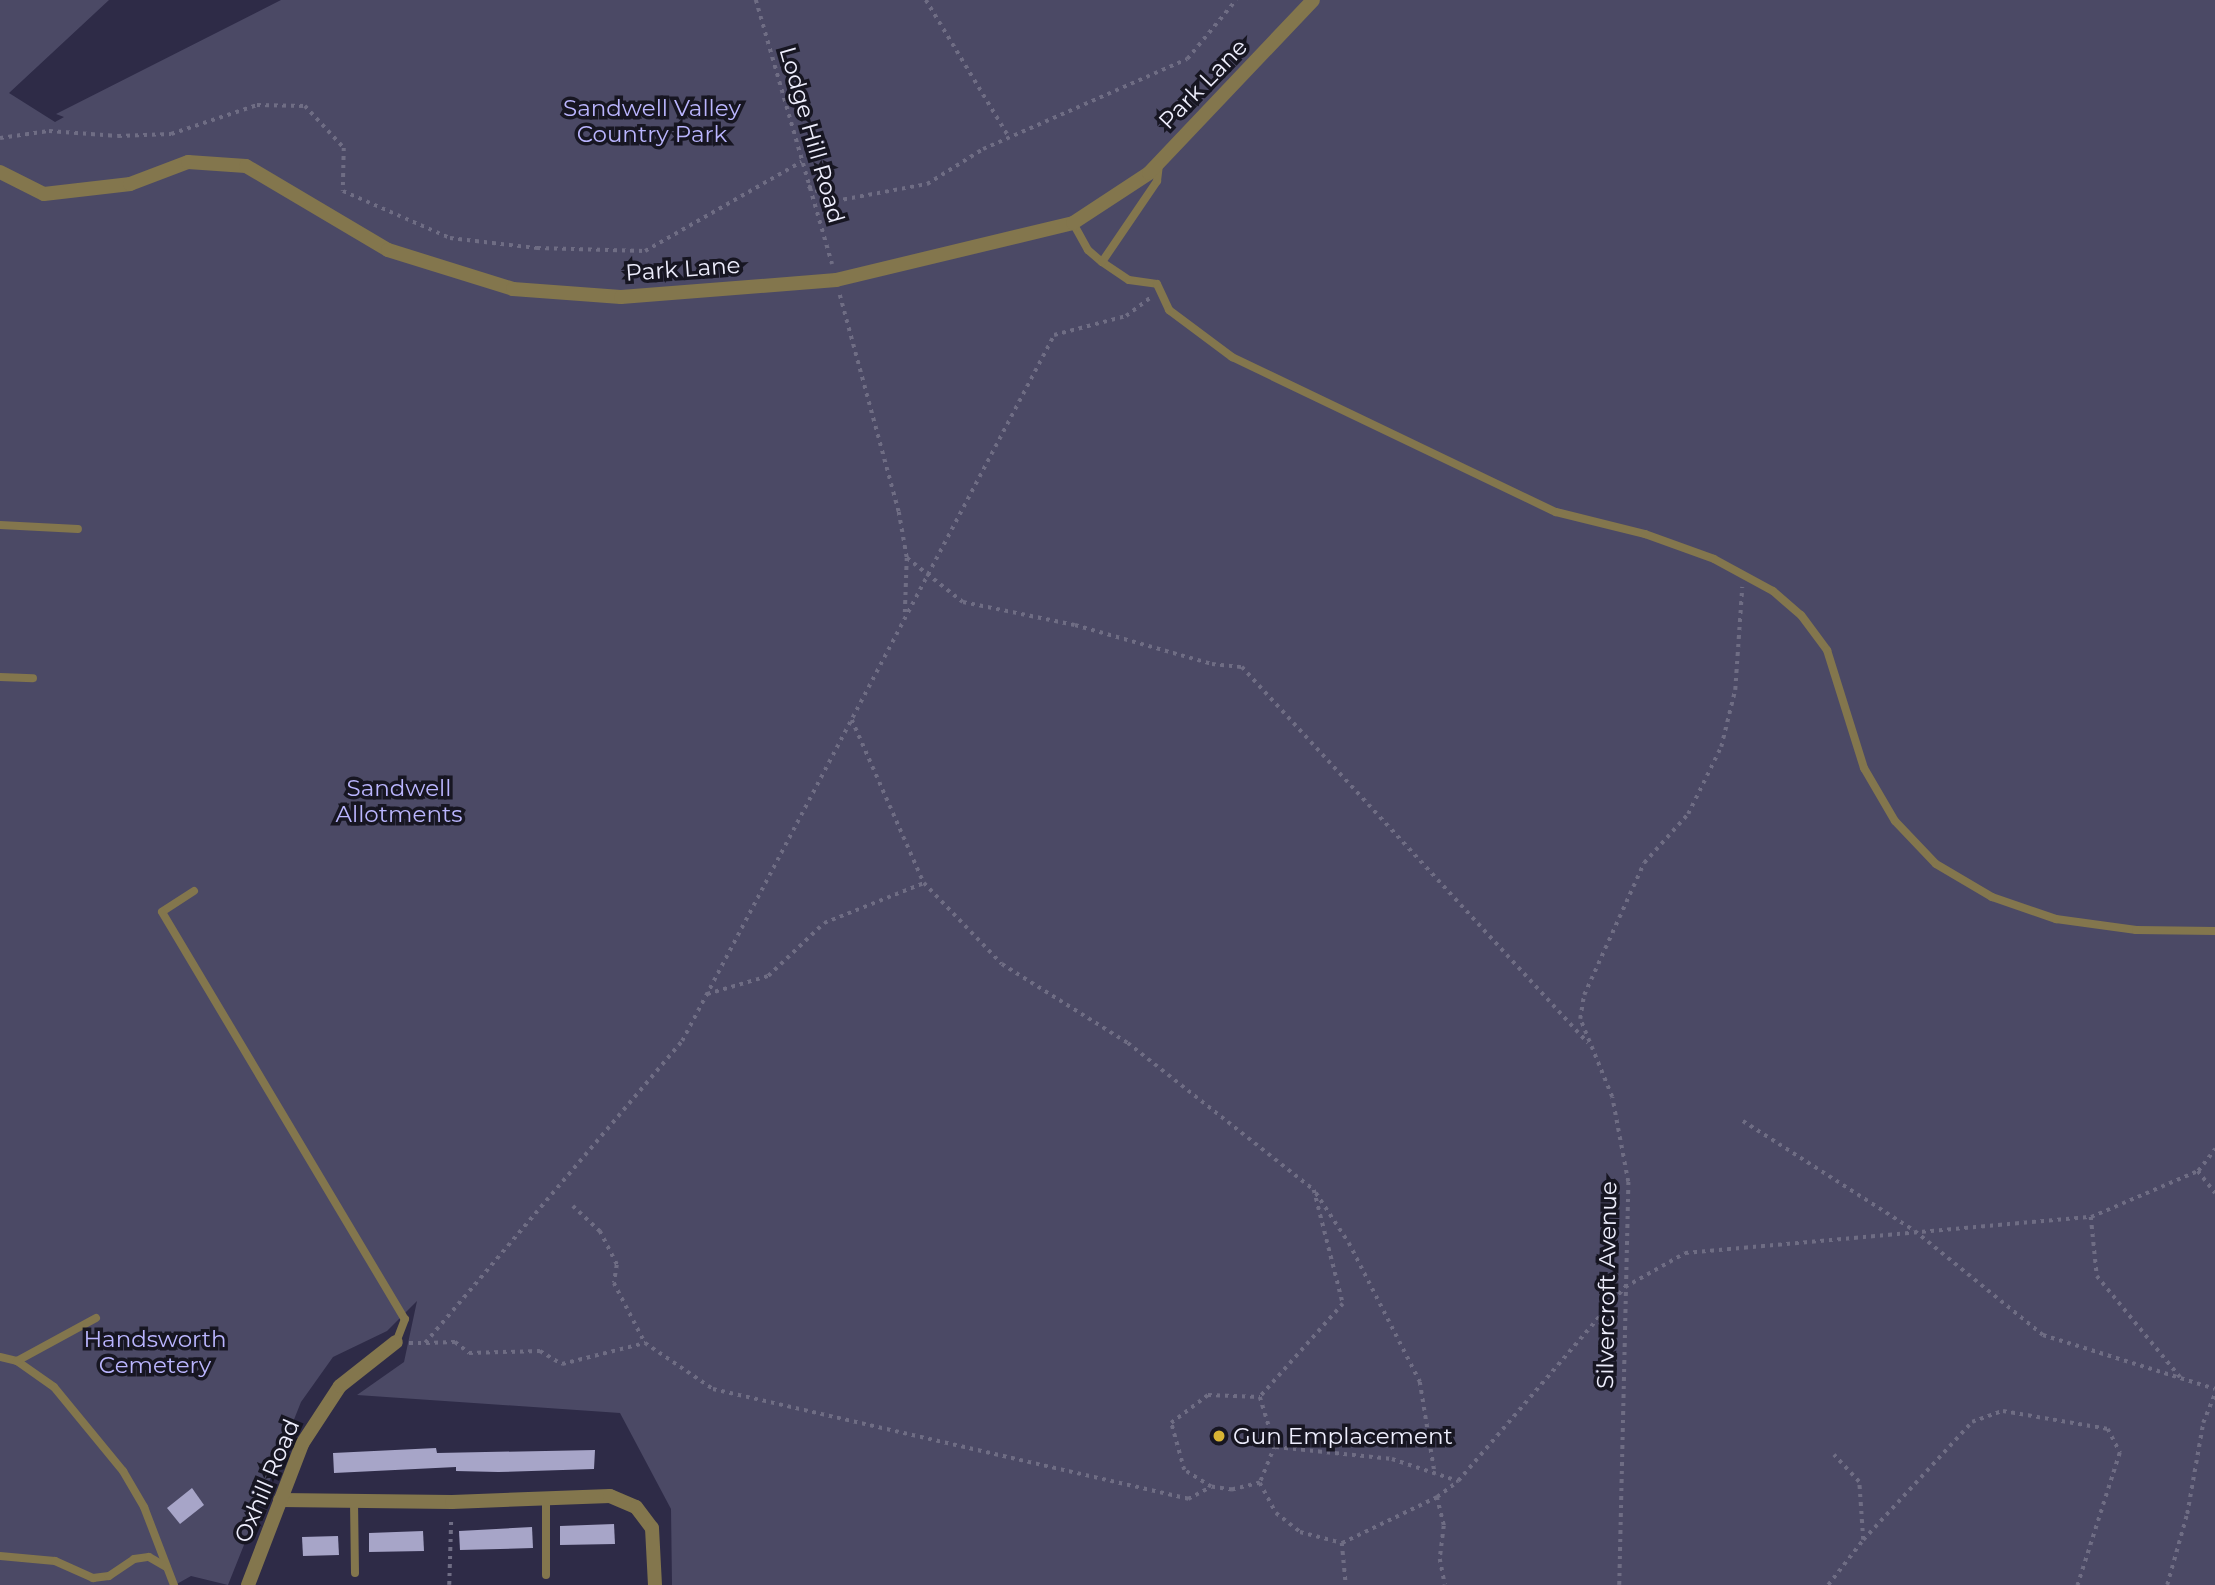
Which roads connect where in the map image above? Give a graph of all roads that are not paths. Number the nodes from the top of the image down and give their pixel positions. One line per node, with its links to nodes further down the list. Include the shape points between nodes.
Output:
1 (1313, 0): 2 (street, Park Lane)
2 (1159, 163): 4 (street, Park Lane); 5 (lane, via 1157,181)
3 (0, 172): 4 (street, Park Lane, via 44,194 130,184 188,162 246,166 388,250 513,289 621,297 836,280)
4 (1073, 223): 5 (lane, via 1088,250)
5 (1102, 262): 11 (lane, via 1129,280 1157,284 1168,310 1232,357 1314,398 1556,512 1644,534 1741,571 1801,615 1828,650 1864,768 1895,821 1936,864 1992,897 2056,919 2136,930)
6 (0, 525): 7 (lane)
7 (78, 529)
8 (0, 677): 9 (lane)
9 (33, 678)
10 (194, 891): 13 (lane, via 162,912 405,1319)
11 (2215, 931)
12 (96, 1318): 15 (lane)
13 (396, 1342): 17 (street, Oxhill Road, via 340,1386 302,1444)
14 (0, 1357): 15 (lane)
15 (17, 1361): 20 (lane, via 54,1387 123,1471 144,1507)
16 (546, 1498): 18 (street); 22 (lane); 25 (street, via 610,1496 636,1507 652,1528)
17 (280, 1500): 18 (street); 24 (street, Oxhill Road)
18 (354, 1501): 21 (lane)
19 (0, 1556): 20 (lane, via 55,1562 93,1578 109,1576 134,1559 149,1557 161,1561)
20 (170, 1572): 23 (lane)
21 (355, 1573)
22 (546, 1576)
23 (174, 1585)
24 (248, 1585)
25 (655, 1585)

